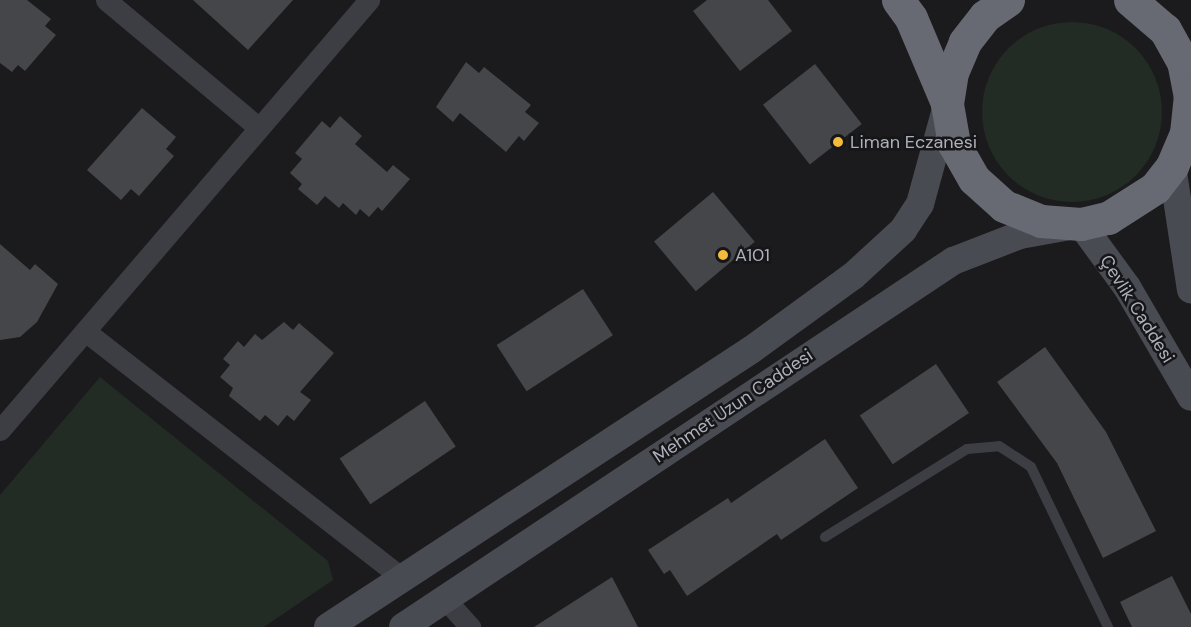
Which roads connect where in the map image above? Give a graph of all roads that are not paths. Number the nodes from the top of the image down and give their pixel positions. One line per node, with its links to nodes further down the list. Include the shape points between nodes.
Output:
1 (106, 0): 8 (street)
2 (369, 0): 8 (street)
3 (898, 0): 7 (highway, via 912,18)
4 (1008, 0): 7 (highway, via 985,16 965,42 952,72)
5 (1130, 0): 6 (highway)
6 (1178, 30): 9 (highway, via 1190,97)
7 (947, 104): 10 (highway, via 959,153 974,179 1004,206 1041,222); 16 (main road, via 920,204 903,230 853,276 751,350)
8 (259, 128): 12 (street)
9 (1181, 160): 10 (highway, via 1133,206); 11 (main road)
10 (1081, 224): 13 (main road, Çevlik Caddesi, via 1127,287); 17 (main road, Mehmet Uzun Caddesi, via 1020,235 953,261)
11 (1191, 290)
12 (85, 331): 14 (street); 16 (street)
13 (1191, 397)
14 (0, 430)
15 (825, 537): 21 (lane, via 957,454 977,446 999,446 1031,467)
16 (401, 577): 18 (main road)
17 (445, 599): 19 (main road, Mehmet Uzun Caddesi); 20 (street)
18 (328, 627)
19 (402, 627)
20 (470, 627)
21 (1108, 627)

